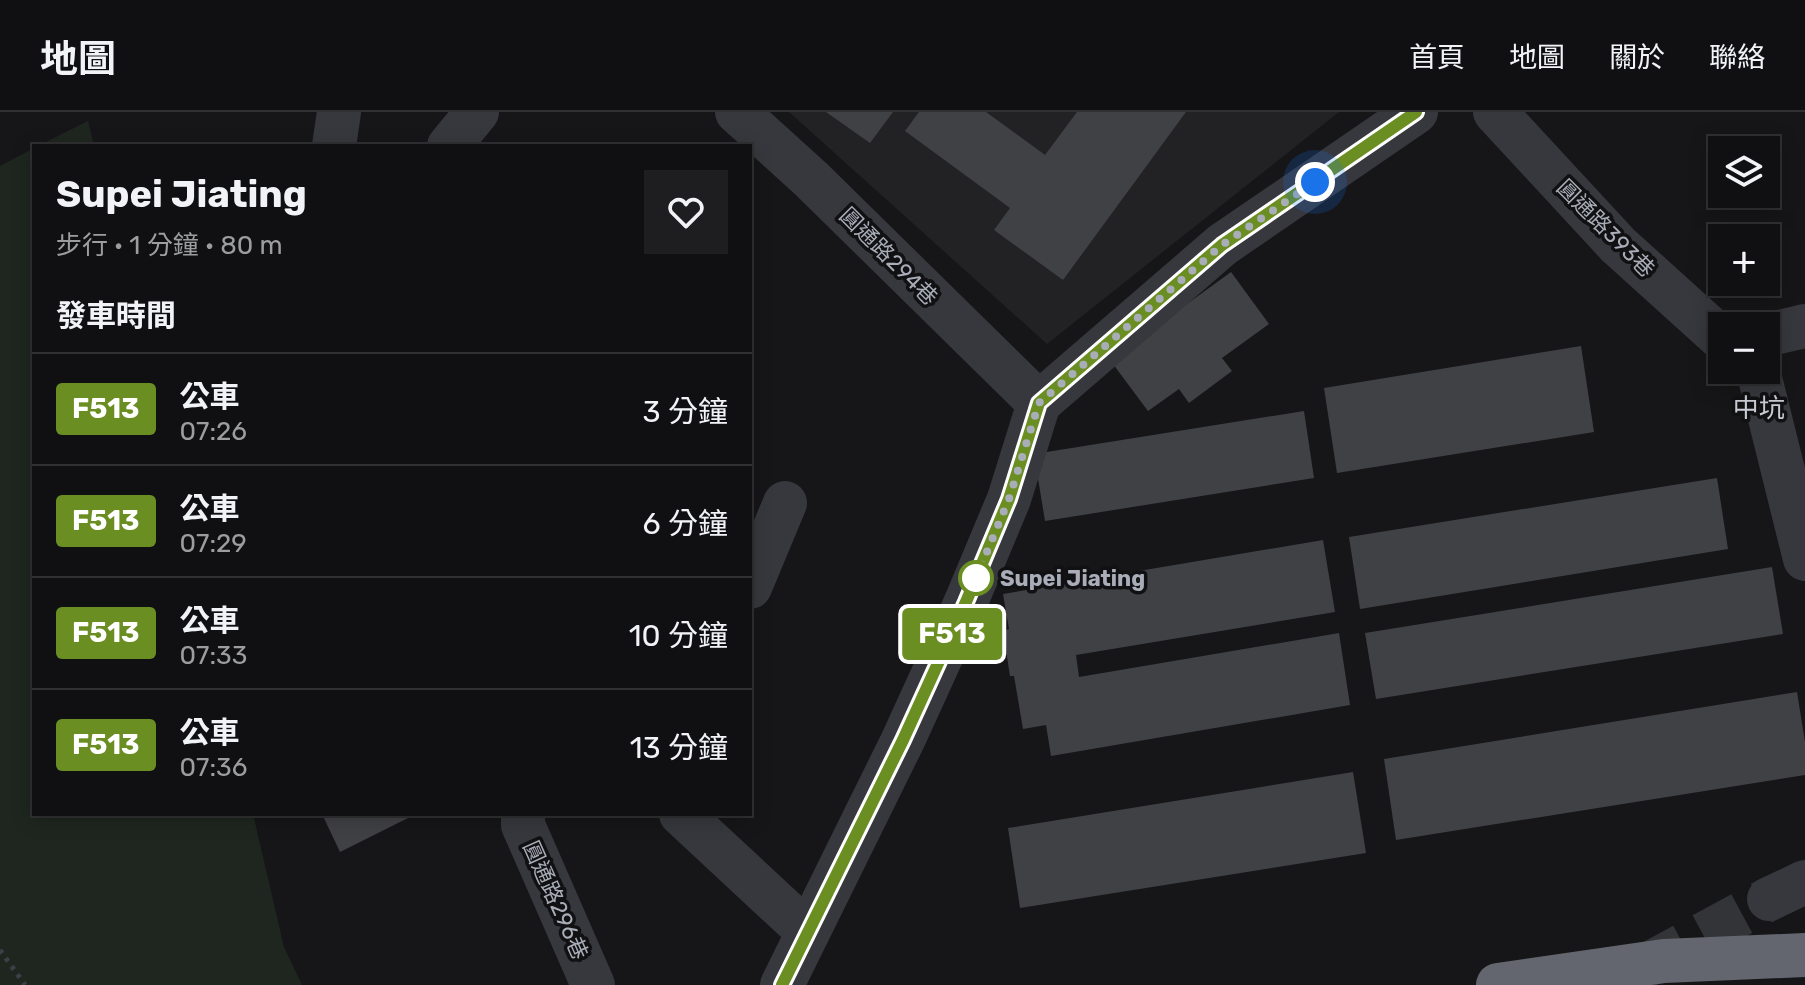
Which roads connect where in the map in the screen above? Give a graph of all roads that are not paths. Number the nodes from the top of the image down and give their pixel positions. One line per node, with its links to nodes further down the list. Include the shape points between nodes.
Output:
1 (339, 112): 6 (street)
2 (477, 112): 7 (street)
3 (1416, 112): 12 (street, via 1222,245)
4 (1495, 112): 8 (street, 圓通路393巷, via 1618,245)
5 (732, 125): 12 (street, 圓通路294巷, via 811,179)
6 (334, 144)
7 (451, 144)
8 (1708, 326)
9 (1805, 326): 10 (street)
10 (1780, 332)
11 (1761, 384): 14 (street)
12 (1039, 403): 18 (street, via 1009,499 966,602)
13 (785, 503): 15 (street)
14 (1805, 559)
15 (752, 582)
16 (523, 816): 20 (street, 圓通路296巷)
17 (683, 816): 18 (street)
18 (808, 932): 21 (street)
19 (1805, 955): 22 (highway, via 1664,961)
20 (593, 985)
21 (782, 985)
22 (1498, 985)

